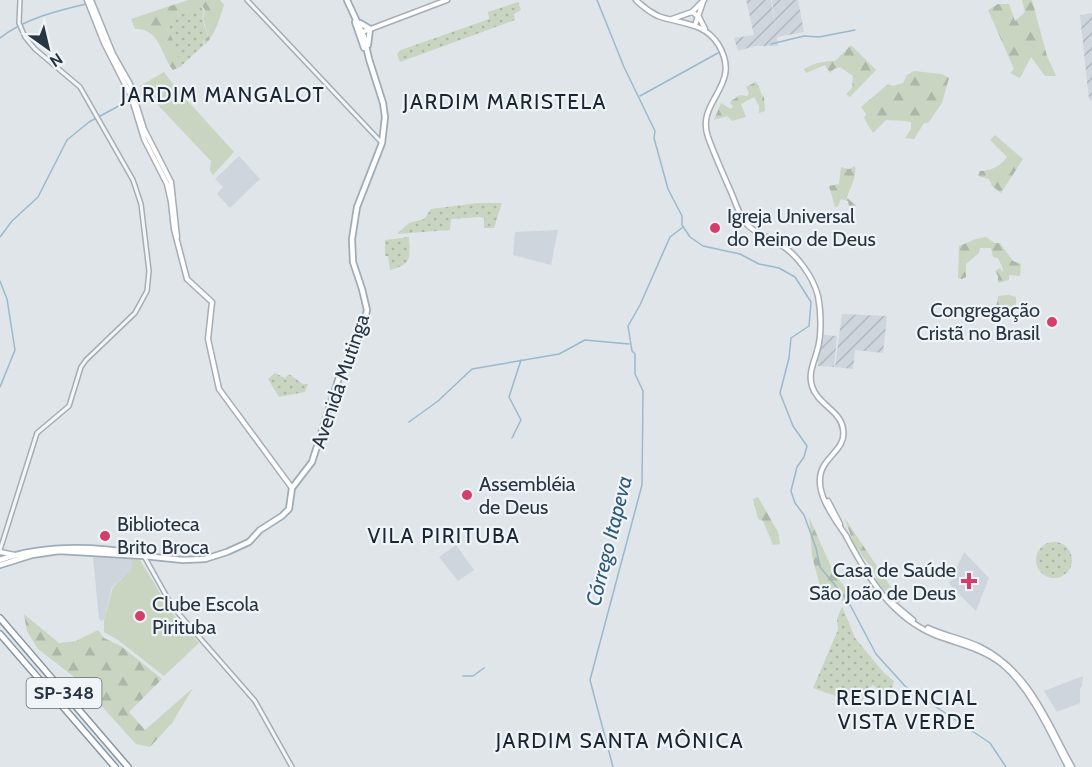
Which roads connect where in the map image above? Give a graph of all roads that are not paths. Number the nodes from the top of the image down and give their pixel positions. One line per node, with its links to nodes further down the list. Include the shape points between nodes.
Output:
1 (20, 0): 19 (street, via 18,19 24,37 80,87 139,194 149,271 147,291 135,313 86,360 69,406 38,433)
2 (89, 0): 18 (main road, via 130,84 144,129 171,183 177,238 187,279 212,302 208,339 219,389)
3 (247, 0): 17 (street)
4 (347, 0): 10 (main road, Avenida Mutinga)
5 (447, 0): 13 (main road)
6 (703, 0): 8 (main road); 9 (main road)
7 (638, 1): 11 (main road, via 658,15)
8 (692, 12): 9 (main road); 11 (main road)
9 (699, 17): 12 (main road); 14 (main road)
10 (355, 18): 13 (main road); 15 (main road, Avenida Mutinga)
11 (681, 18): 12 (main road)
12 (695, 26): 14 (main road)
13 (370, 29): 15 (main road); 16 (main road)
14 (706, 31): 30 (main road, via 720,48 726,68 723,87 707,112 705,127 739,212 755,231 792,254 817,294 819,340 810,372 811,385 844,430 841,445 824,466 820,488 889,604 933,634 985,653 1008,669 1023,686)
15 (361, 33): 16 (main road, Avenida Mutinga)
16 (368, 54): 17 (main road, Avenida Mutinga, via 384,110)
17 (382, 143): 18 (main road, Avenida Mutinga, via 357,207 352,239 352,262 366,302 365,323 340,371 312,462)
18 (292, 488): 21 (main road, Avenida Mutinga, via 286,513 249,542 194,560)
19 (0, 551): 20 (main road)
20 (15, 555): 21 (main road, Avenida Mutinga, via 69,547); 22 (main road, Avenida Mutinga); 23 (main road)
21 (144, 557): 23 (main road, Avenida Mutinga, via 59,551); 29 (street, via 172,606 255,701)
22 (0, 560)
23 (6, 563): 24 (main road, Avenida Mutinga)
24 (0, 565)
25 (0, 618): 28 (highway, SP-348)
26 (0, 634): 27 (highway, SP-348)
27 (116, 767)
28 (128, 767)
29 (292, 767)
30 (1070, 767)

